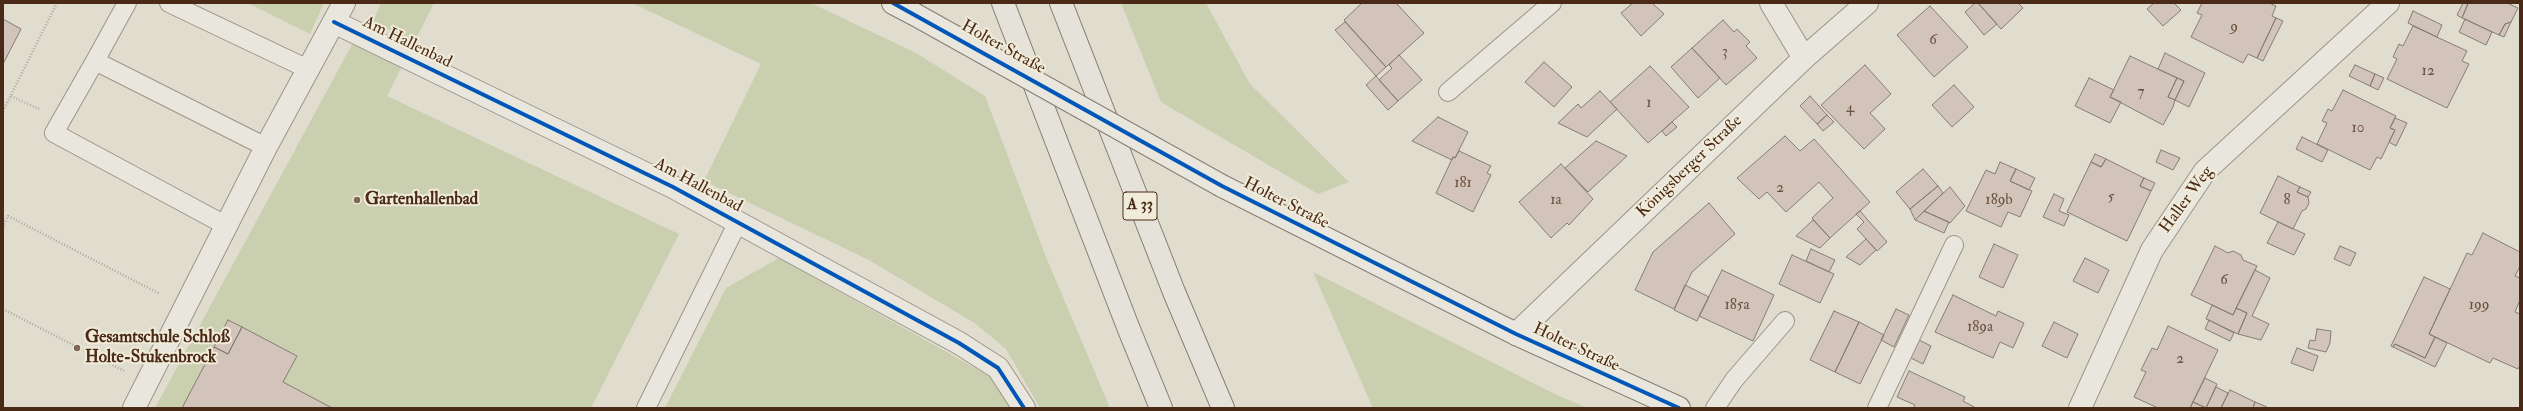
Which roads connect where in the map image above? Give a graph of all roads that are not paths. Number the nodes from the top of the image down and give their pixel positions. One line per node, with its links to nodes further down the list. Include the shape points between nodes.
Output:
1 (127, 3): 12 (lane)
2 (169, 3): 13 (lane)
3 (892, 3): 20 (street, Holter Straße, bridge, via 1222,186)
4 (1003, 3): 24 (highway)
5 (1061, 3): 25 (highway, A 33, via 1174,292)
6 (1552, 3): 14 (lane)
7 (1770, 3): 11 (street)
8 (1867, 3): 11 (street, Königsberger Straße)
9 (2388, 3): 29 (street, Haller Weg, via 2205,171 2152,250)
10 (339, 12): 13 (street, Am Hallenbad); 16 (street, Am Hallenbad)
11 (1804, 58): 20 (street, Königsberger Straße)
12 (96, 62): 15 (lane); 17 (lane, via 54,133)
13 (310, 70): 15 (street, Am Hallenbad)
14 (1448, 92)
15 (266, 147): 17 (street, Am Hallenbad)
16 (738, 222): 22 (lane); 23 (street, Am Hallenbad, via 959,342 998,368)
17 (226, 226): 21 (street, Am Hallenbad)
18 (1954, 245): 28 (lane)
19 (1785, 321): 27 (lane, via 1734,380)
20 (1516, 334): 26 (street, Holter Straße)
21 (134, 408)
22 (646, 408)
23 (1024, 408)
24 (1161, 408)
25 (1223, 408)
26 (1679, 408)
27 (1714, 408)
28 (1876, 408)
29 (2080, 408)

